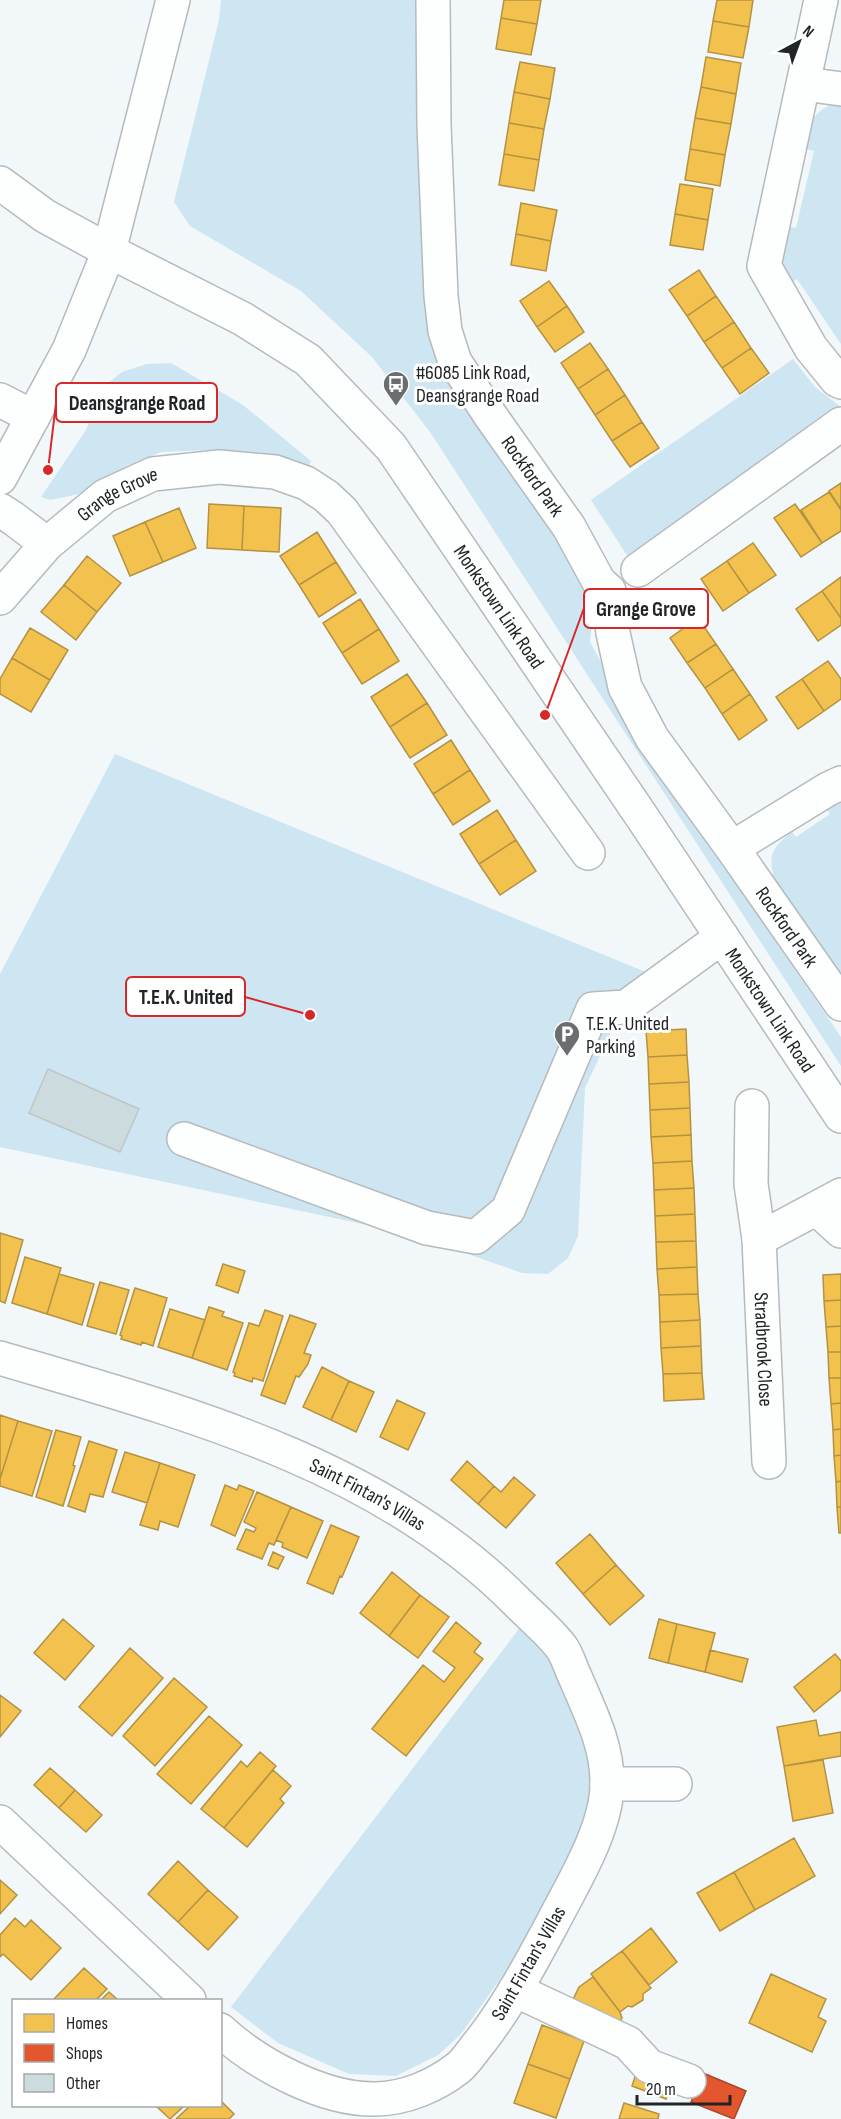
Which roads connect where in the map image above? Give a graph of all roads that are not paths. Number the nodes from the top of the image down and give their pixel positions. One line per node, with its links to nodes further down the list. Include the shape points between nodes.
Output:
1 (173, 0): 7 (street)
2 (433, 0): 18 (street, Rockford Park, via 441,296 445,331 455,362 569,527 599,582 609,591 613,633 626,687 652,738)
3 (821, 0): 4 (street)
4 (804, 84): 5 (street); 8 (street, via 764,267 812,348)
5 (841, 89)
6 (0, 183): 7 (street, Monkstown Link Road, via 45,216)
7 (109, 251): 10 (street, via 69,350); 20 (street, Monkstown Link Road, via 243,319 308,360 391,447)
8 (841, 382)
9 (0, 400): 10 (street)
10 (33, 417): 12 (street)
11 (841, 424): 15 (street)
12 (0, 478)
13 (0, 510): 14 (street)
14 (46, 544): 16 (street, Grange Grove); 19 (street, Grange Grove, via 105,496 153,474 219,467 275,472 306,483 342,511)
15 (638, 570)
16 (0, 598)
17 (841, 783): 18 (street)
18 (732, 848): 21 (street, Rockford Park)
19 (588, 853)
20 (722, 937): 23 (street, Monkstown Link Road); 24 (street, via 626,1007 593,1009 508,1210 476,1237 427,1228)
21 (841, 1004)
22 (752, 1106): 27 (street, Stradbrook Close, via 751,1184)
23 (841, 1116)
24 (184, 1139)
25 (829, 1202): 26 (street); 27 (street)
26 (841, 1231)
27 (759, 1239): 29 (street, Stradbrook Close)
28 (0, 1358): 30 (street, Saint Fintan's Villas, via 132,1397 265,1443 344,1479 422,1523 494,1579 562,1648 596,1726)
29 (769, 1462)
30 (608, 1784): 31 (street); 33 (street, Saint Fintan's Villas, via 597,1833)
31 (675, 1784)
32 (0, 1822): 34 (street)
33 (515, 1990): 36 (street, via 628,2043 649,2066); 37 (street, Saint Fintan's Villas, via 460,2067)
34 (187, 1999)
35 (222, 2031): 37 (street, Saint Fintan's Villas, via 276,2070 335,2095 374,2100)
36 (688, 2081)
37 (395, 2108)

